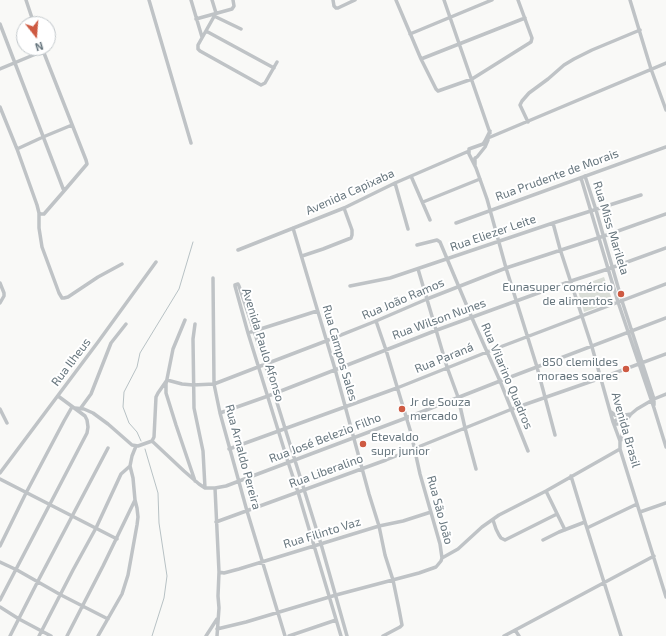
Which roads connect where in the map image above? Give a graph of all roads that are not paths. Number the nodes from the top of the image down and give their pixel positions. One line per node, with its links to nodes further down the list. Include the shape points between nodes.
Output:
1 (26, 0): 14 (street)
2 (149, 0): 42 (street)
3 (191, 0): 17 (street)
4 (212, 0): 13 (street)
5 (233, 0): 13 (street, via 232,9)
6 (333, 0): 7 (street, via 336,8)
7 (355, 0)
8 (396, 0): 22 (street)
9 (444, 0): 15 (street)
10 (492, 0): 15 (street)
11 (518, 0): 16 (street)
12 (630, 0): 20 (street)
13 (215, 15): 17 (street); 19 (street); 21 (street)
14 (31, 16)
15 (450, 18): 22 (street); 24 (street)
16 (525, 18): 24 (street); 34 (street, via 531,42)
17 (196, 19): 23 (street)
18 (0, 24): 28 (street)
19 (241, 29)
20 (640, 30): 33 (street); 37 (street, via 574,59 529,93 520,105)
21 (206, 31): 23 (street); 31 (street)
22 (410, 34): 27 (street)
23 (202, 38): 31 (street, via 198,47 200,52 259,84 265,83)
24 (459, 44): 27 (street); 34 (street)
25 (28, 56): 28 (street)
26 (44, 56): 38 (street)
27 (421, 59): 34 (street, via 438,91)
28 (14, 62): 32 (street); 40 (street)
29 (277, 62): 31 (street)
30 (666, 63): 33 (street)
31 (274, 68)
32 (0, 69)
33 (651, 69): 36 (street); 37 (street)
34 (472, 79): 39 (street)
35 (0, 107): 44 (street)
36 (666, 110)
37 (528, 122): 41 (street)
38 (72, 125): 40 (street); 51 (street, via 87,164)
39 (490, 131): 41 (street); 45 (street, Avenida Capixaba, via 483,144)
40 (43, 137): 44 (street); 51 (street)
41 (488, 138): 46 (street, via 485,147 475,158)
42 (191, 143)
43 (666, 147): 48 (street, Rua Prudente de Morais)
44 (17, 149): 58 (street)
45 (470, 150): 46 (street, via 469,154); 47 (street, Avenida Capixaba)
46 (476, 168): 49 (street)
47 (411, 176): 50 (street, Avenida Capixaba); 53 (street)
48 (583, 177): 55 (street, Rua Prudente de Morais); 56 (street, Rua Miss Marilela); 57 (street, Rua Miss Marilela)
49 (480, 179): 53 (street); 55 (street)
50 (395, 183): 54 (street, Avenida Capixaba); 64 (street)
51 (64, 191): 58 (street, via 44,214)
52 (641, 195): 56 (street, Rua Eliezer Leite)
53 (423, 202): 60 (street)
54 (344, 208): 63 (street, Avenida Capixaba); 72 (street, via 352,230 351,238)
55 (490, 210): 61 (street, Rua Prudente de Morais); 67 (street)
56 (596, 210): 57 (street, Rua Eliezer Leite); 65 (street, Rua Miss Marilela)
57 (591, 211): 62 (street, Rua Eliezer Leite); 66 (street, Rua Miss Marilela)
58 (39, 213): 75 (street, via 42,247 62,298)
59 (666, 214): 65 (street, Rua João Ramos)
60 (430, 220)
61 (456, 223)
62 (553, 223): 67 (street, Rua Eliezer Leite); 70 (street, Avenida Brasil)
63 (293, 228): 71 (street, Avenida Capixaba); 72 (street, Rua Campos Sales)
64 (408, 229)
65 (604, 236): 66 (street, Rua João Ramos); 76 (street, Rua Miss Marilela)
66 (599, 237): 70 (street, Rua João Ramos); 79 (street, Rua Miss Marilela)
67 (499, 241): 73 (street, Rua Eliezer Leite); 77 (street)
68 (417, 245): 73 (street, Rua Vilarino Quadros, via 437,240)
69 (666, 248): 76 (street, Rua Wilson Nunes)
70 (560, 249): 77 (street, Rua João Ramos); 81 (street, Avenida Brasil)
71 (238, 250)
72 (302, 256): 90 (street, Rua Campos Sales)
73 (446, 259): 78 (street, Rua Eliezer Leite); 85 (street, Rua Vilarino Quadros)
74 (156, 262): 122 (street, Rua Ilheus)
75 (122, 264)
76 (613, 267): 79 (street, Rua Wilson Nunes); 88 (street, Rua Miss Marilela)
77 (506, 268): 85 (street, Rua João Ramos); 87 (street)
78 (418, 269): 84 (street, Rua Eliezer Leite); 86 (street)
79 (608, 269): 81 (street, Rua Wilson Nunes); 88 (street, Rua Miss Marilela)
80 (214, 278): 117 (street, Rua Arnaldo Pereira)
81 (571, 281): 87 (street, Rua Wilson Nunes); 91 (street, Avenida Brasil)
82 (0, 283): 89 (street, via 4,293)
83 (666, 284): 88 (street, Rua Paraná)
84 (350, 286)
85 (458, 287): 86 (street, Rua João Ramos); 92 (street, Rua Vilarino Quadros)
86 (427, 299): 95 (street, Rua João Ramos); 98 (street)
87 (517, 302): 92 (street, Rua Wilson Nunes); 102 (street)
88 (620, 302): 91 (street, Rua Paraná); 100 (street, Rua Miss Marilela)
89 (0, 303)
90 (317, 311): 99 (street); 103 (street, Rua Campos Sales)
91 (582, 316): 102 (street, Rua Paraná); 104 (street, Avenida Brasil)
92 (472, 318): 98 (street, Rua Wilson Nunes); 106 (street, Rua Vilarino Quadros)
93 (666, 318): 100 (street, Rua José Belezio Filho)
94 (185, 320): 115 (street, via 174,349)
95 (376, 321): 103 (street, Rua João Ramos); 105 (street, Rua São João)
96 (126, 324): 130 (street, via 111,343 91,394)
97 (195, 324): 118 (street)
98 (437, 330): 105 (street, Rua Wilson Nunes); 111 (street)
99 (254, 332): 101 (street); 101 (street, Avenida Paulo Afonso, via 238,284 235,286); 108 (street, Avenida Paulo Afonso)
100 (630, 332): 104 (street, Rua José Belezio Filho); 109 (street, Rua Miss Marilela)
101 (248, 334): 110 (street, Avenida Paulo Afonso)
102 (528, 336): 106 (street, Rua Paraná); 112 (street)
103 (326, 341): 108 (street, Rua João Ramos); 113 (street, Rua Campos Sales)
104 (592, 347): 112 (street, Rua José Belezio Filho); 114 (street, Avenida Brasil)
105 (386, 350): 113 (street, Rua Wilson Nunes); 119 (street, Rua São João)
106 (487, 352): 111 (street, Rua Paraná); 116 (street, Rua Vilarino Quadros)
107 (666, 354): 109 (street, Rua Liberalino)
108 (265, 364): 110 (street, Rua João Ramos); 120 (street, Avenida Paulo Afonso)
109 (640, 364): 114 (street, Rua Liberalino); 126 (street, Rua Miss Marilela)
110 (258, 366): 117 (street, Rua João Ramos); 123 (street, Avenida Paulo Afonso)
111 (447, 367): 119 (street, Rua Paraná); 124 (street)
112 (537, 367): 116 (street, Rua José Belezio Filho); 125 (street)
113 (334, 369): 120 (street, Rua Wilson Nunes); 128 (street, Rua Campos Sales)
114 (601, 378): 125 (street, Rua Liberalino); 132 (street, Avenida Brasil)
115 (167, 380): 118 (street, Rua João Ramos); 145 (street, via 156,397); 162 (street, via 166,393)
116 (500, 381): 124 (street, Rua José Belezio Filho); 131 (street, Rua Vilarino Quadros)
117 (214, 384): 118 (street, Rua João Ramos); 133 (street, Rua Arnaldo Pereira)
118 (193, 385): 164 (street, via 194,408 203,451)
119 (397, 388): 128 (street, Rua Paraná); 136 (street, Rua São João)
120 (274, 393): 123 (street, Rua Wilson Nunes); 141 (street, Avenida Paulo Afonso)
121 (666, 394): 126 (street)
122 (58, 396): 127 (street); 159 (street, Rua Ilheus)
123 (268, 396): 133 (street, Rua Wilson Nunes); 142 (street, Avenida Paulo Afonso)
124 (458, 397): 136 (street, Rua José Belezio Filho); 140 (street)
125 (545, 398): 131 (street, Rua Liberalino); 143 (street)
126 (653, 400): 134 (street); 148 (street, Rua Miss Marilela)
127 (73, 407): 130 (street); 169 (street); 172 (street, via 85,416 88,433)
128 (345, 407): 141 (street, Rua Paraná); 144 (street, Rua Campos Sales)
129 (0, 409): 138 (street)
130 (80, 409): 147 (street, via 93,413)
131 (512, 409): 140 (street, Rua Liberalino); 153 (street, Rua Vilarino Quadros)
132 (611, 412): 135 (street); 139 (street, Avenida Brasil)
133 (220, 413): 150 (street, Rua Arnaldo Pereira)
134 (631, 414): 135 (street); 137 (street)
135 (622, 417): 139 (street)
136 (406, 418): 144 (street, Rua José Belezio Filho); 151 (street, Rua São João)
137 (625, 422): 139 (street); 146 (street)
138 (7, 423)
139 (613, 423): 146 (street, Avenida Brasil)
140 (465, 428): 151 (street, Rua Liberalino); 158 (street)
141 (285, 429): 142 (street, Rua Paraná); 154 (street, Avenida Paulo Afonso)
142 (279, 431): 150 (street, Rua Paraná); 155 (street, Avenida Paulo Afonso)
143 (556, 435)
144 (353, 438): 154 (street, Rua José Belezio Filho); 157 (street, Rua Campos Sales)
145 (152, 441): 147 (street); 162 (street)
146 (620, 441): 152 (street, Avenida Brasil)
147 (136, 446): 156 (street)
148 (666, 447)
149 (108, 448): 178 (street)
150 (229, 449): 163 (street, Rua Arnaldo Pereira)
151 (414, 449): 157 (street, Rua Liberalino); 175 (street, Rua São João)
152 (620, 449): 160 (street); 173 (street, Avenida Brasil)
153 (528, 451)
154 (295, 460): 155 (street, Rua José Belezio Filho); 166 (street, Avenida Paulo Afonso)
155 (288, 462): 163 (street, Rua José Belezio Filho); 168 (street, Avenida Paulo Afonso)
156 (130, 466): 170 (street); 183 (street, via 121,474)
157 (362, 468): 166 (street, Rua Liberalino); 182 (street, Rua Campos Sales)
158 (476, 469)
159 (0, 473)
160 (571, 476): 167 (street); 181 (street)
161 (0, 479): 169 (street)
162 (196, 481): 164 (street)
163 (238, 481): 165 (street, Rua José Belezio Filho); 174 (street, Rua Arnaldo Pereira)
164 (205, 488): 165 (street, Rua José Belezio Filho)
165 (215, 488): 180 (street)
166 (304, 490): 168 (street, Rua Liberalino); 188 (street, Avenida Paulo Afonso)
167 (546, 491): 177 (street); 179 (street)
168 (298, 492): 174 (street, Rua Liberalino); 190 (street, Avenida Paulo Afonso)
169 (26, 493): 172 (street); 189 (street)
170 (135, 500): 186 (street); 211 (street, via 137,525 128,575 122,594)
171 (666, 503): 176 (street)
172 (50, 504): 178 (street); 195 (street)
173 (637, 504): 176 (street, Avenida Brasil); 184 (street)
174 (247, 511): 180 (street, Rua Liberalino); 194 (street, Rua Arnaldo Pereira)
175 (431, 512): 182 (street, Rua Filinto Vaz); 192 (street, Rua São João)
176 (640, 512): 191 (street, Avenida Brasil)
177 (557, 514): 179 (street, via 506,540 500,538); 185 (street)
178 (73, 515): 183 (street); 198 (street)
179 (493, 520): 192 (street, via 458,549)
180 (216, 522): 196 (street)
181 (585, 522): 184 (street); 185 (street)
182 (379, 526): 188 (street, Rua Filinto Vaz); 197 (street, Rua Campos Sales)
183 (96, 528): 186 (street); 201 (street)
184 (587, 528): 200 (street)
185 (565, 530): 187 (street)
186 (117, 539): 206 (street)
187 (543, 540)
188 (321, 544): 190 (street, Rua Filinto Vaz); 202 (street, Avenida Paulo Afonso)
189 (0, 546)
190 (314, 546): 194 (street, Rua Filinto Vaz); 204 (street, Avenida Paulo Afonso)
191 (654, 556): 199 (street, Avenida Brasil); 200 (street)
192 (442, 558): 197 (street, Rua São João, via 439,564 430,570)
193 (0, 562): 195 (street)
194 (263, 562): 196 (street, Rua Filinto Vaz, via 224,573); 208 (street, Rua Arnaldo Pereira)
195 (16, 570): 198 (street); 205 (street)
196 (219, 572): 209 (street)
197 (393, 580): 202 (street, Rua São João); 227 (street, Rua Campos Sales, via 402,625)
198 (38, 581): 201 (street); 210 (street)
199 (664, 582): 203 (street, Avenida Brasil)
200 (605, 583): 214 (street); 230 (street)
201 (61, 595): 206 (street); 215 (street)
202 (336, 596): 204 (street, Rua São João); 226 (street, Avenida Paulo Afonso)
203 (666, 597)
204 (330, 598): 208 (street, Rua São João); 212 (street, Avenida Paulo Afonso)
205 (0, 600)
206 (83, 605): 211 (street); 219 (street)
207 (0, 607): 210 (street)
208 (278, 613): 213 (street, Rua São João); 223 (street, Rua Arnaldo Pereira)
209 (218, 618): 213 (street); 221 (street)
210 (19, 619): 215 (street); 216 (street)
211 (108, 619): 220 (street)
212 (336, 620): 224 (street); 225 (street, Avenida Paulo Afonso)
213 (217, 629): 222 (street)
214 (515, 630): 228 (street); 229 (street)
215 (42, 631): 217 (street); 218 (street)
216 (10, 636)
217 (39, 636)
218 (51, 636)
219 (67, 636)
220 (98, 636)
221 (206, 636)
222 (217, 636)
223 (285, 636)
224 (289, 636)
225 (341, 636)
226 (347, 636)
227 (383, 636)
228 (504, 636)
229 (519, 636)
230 (621, 636)

